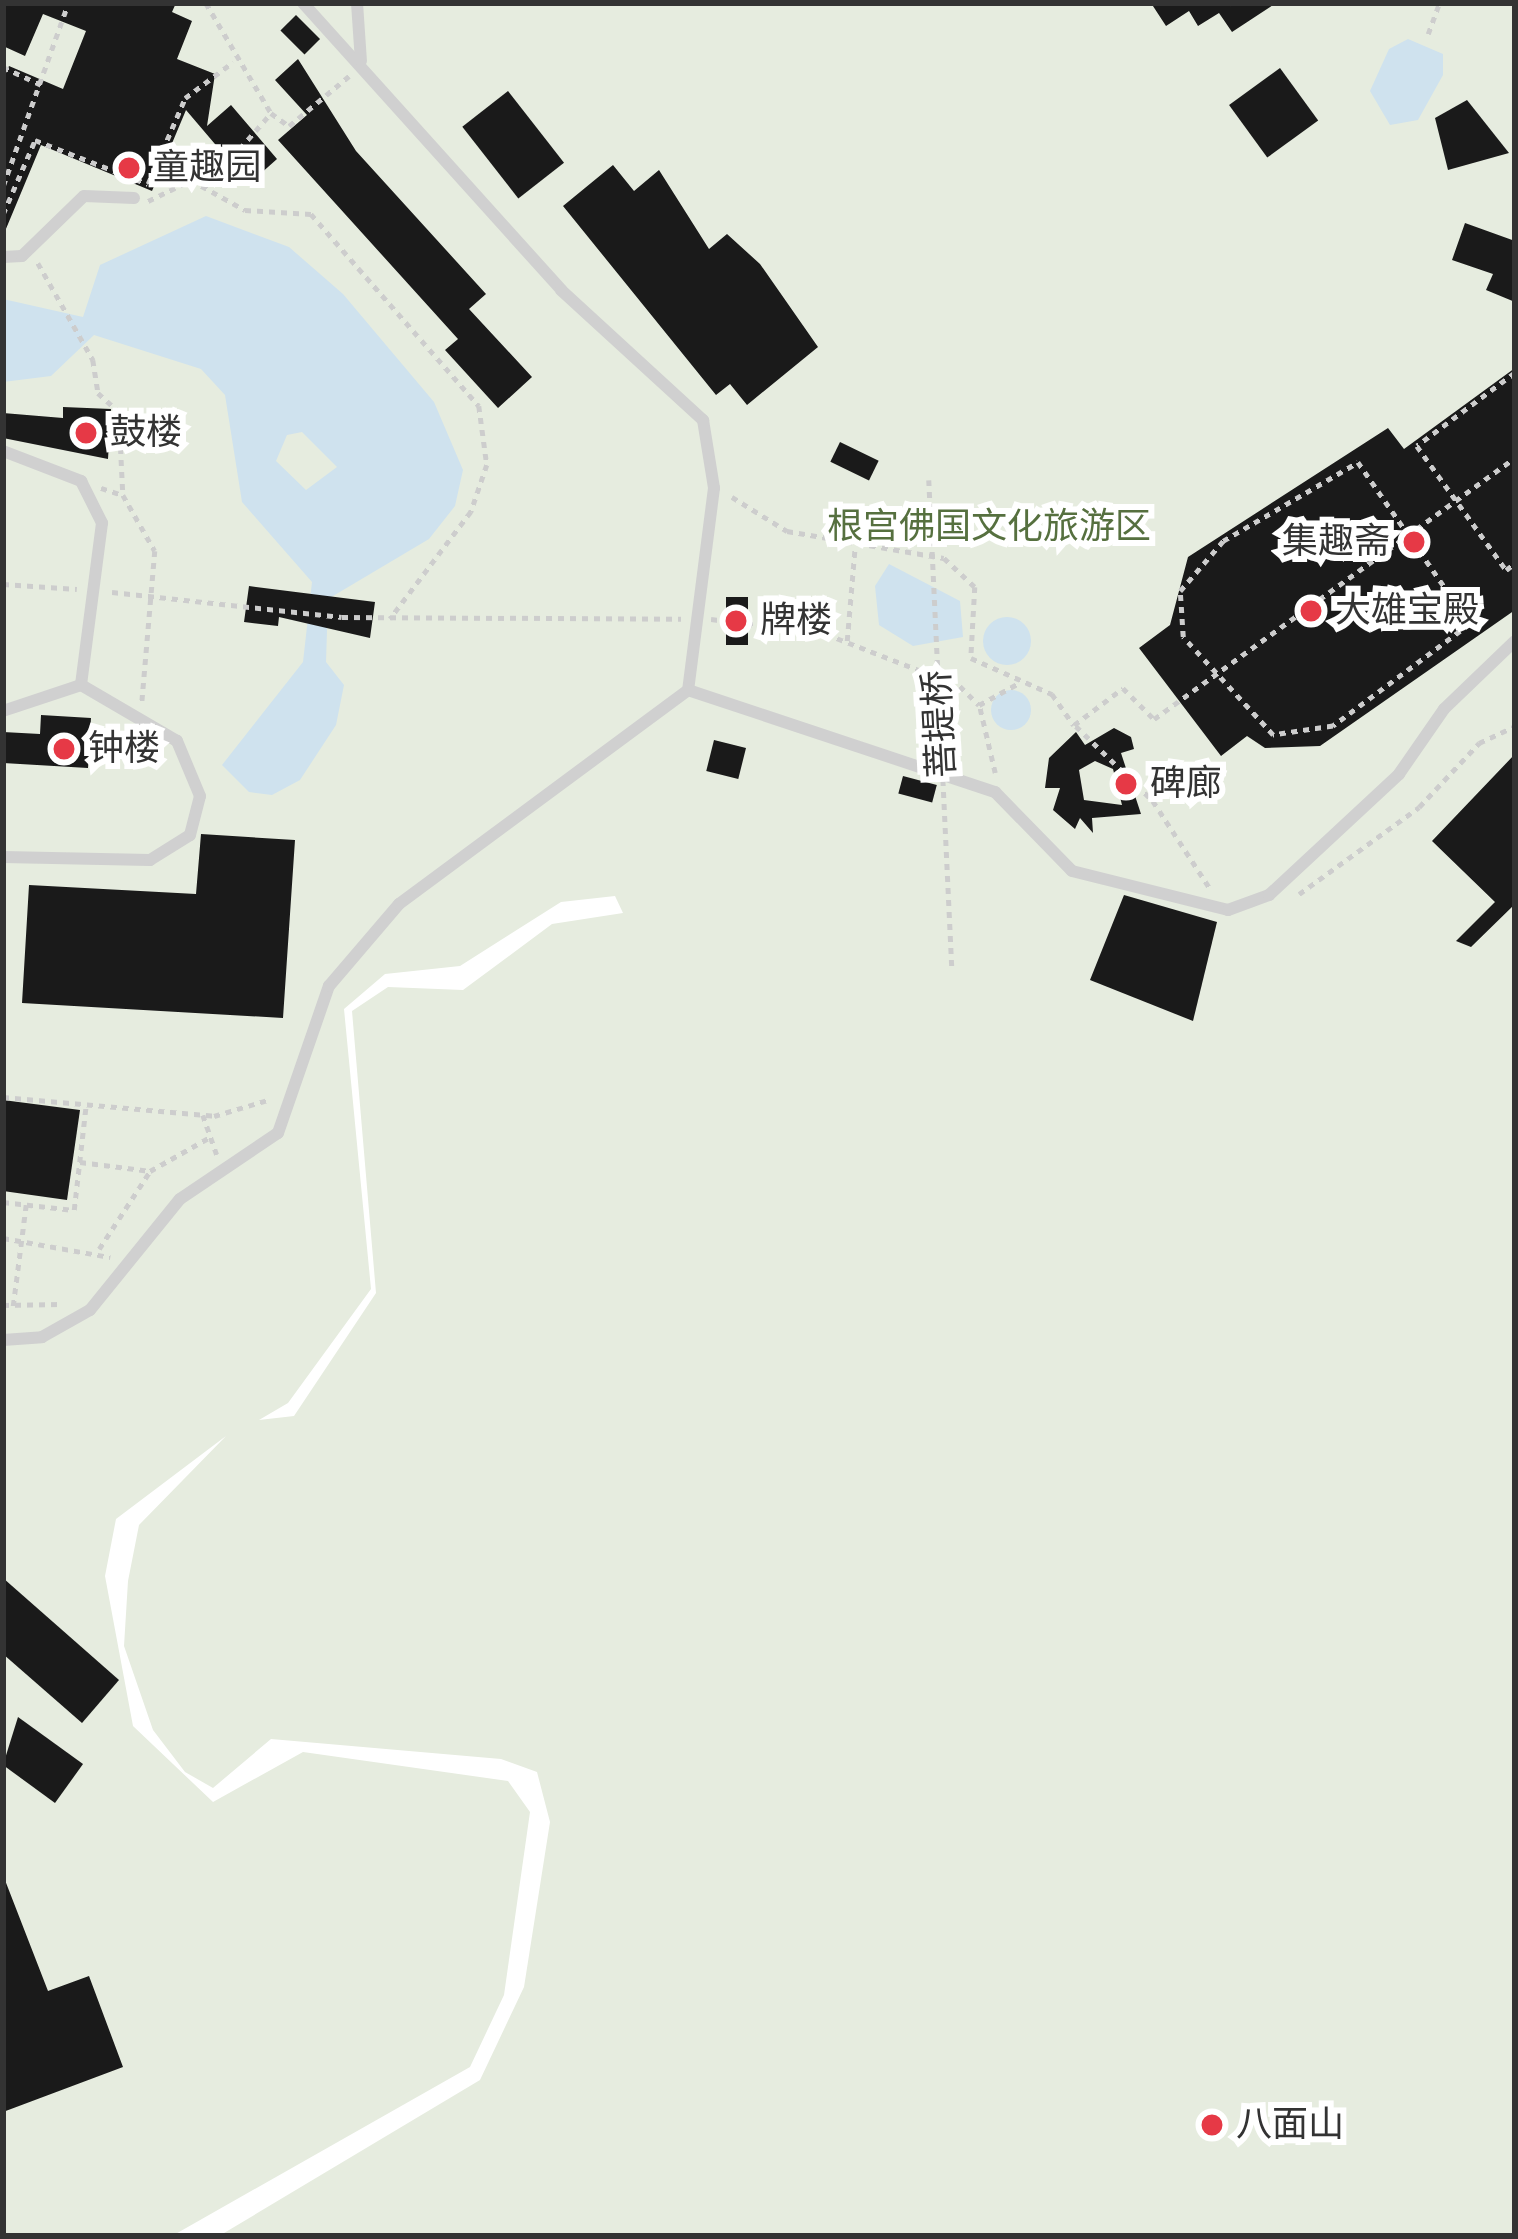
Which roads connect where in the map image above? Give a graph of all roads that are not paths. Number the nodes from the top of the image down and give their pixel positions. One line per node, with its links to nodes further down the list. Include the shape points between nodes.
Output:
1 (303, 3): 3 (lane)
2 (357, 3): 3 (lane)
3 (361, 62): 9 (lane, via 561,290 703,420 714,488)
4 (134, 198): 5 (lane, via 84,196 29,250)
5 (3, 257)
6 (3, 452): 8 (lane, via 89,487 101,523)
7 (1515, 641): 9 (lane, via 1444,709 1400,774 1270,894 1228,910 1072,871 994,792)
8 (81, 685): 10 (lane); 11 (lane, via 170,733 197,781 182,844 149,860)
9 (688, 690): 12 (lane, via 399,904 329,986 278,1132 180,1199 97,1303 65,1329)
10 (3, 711)
11 (3, 856)
12 (3, 1340)

